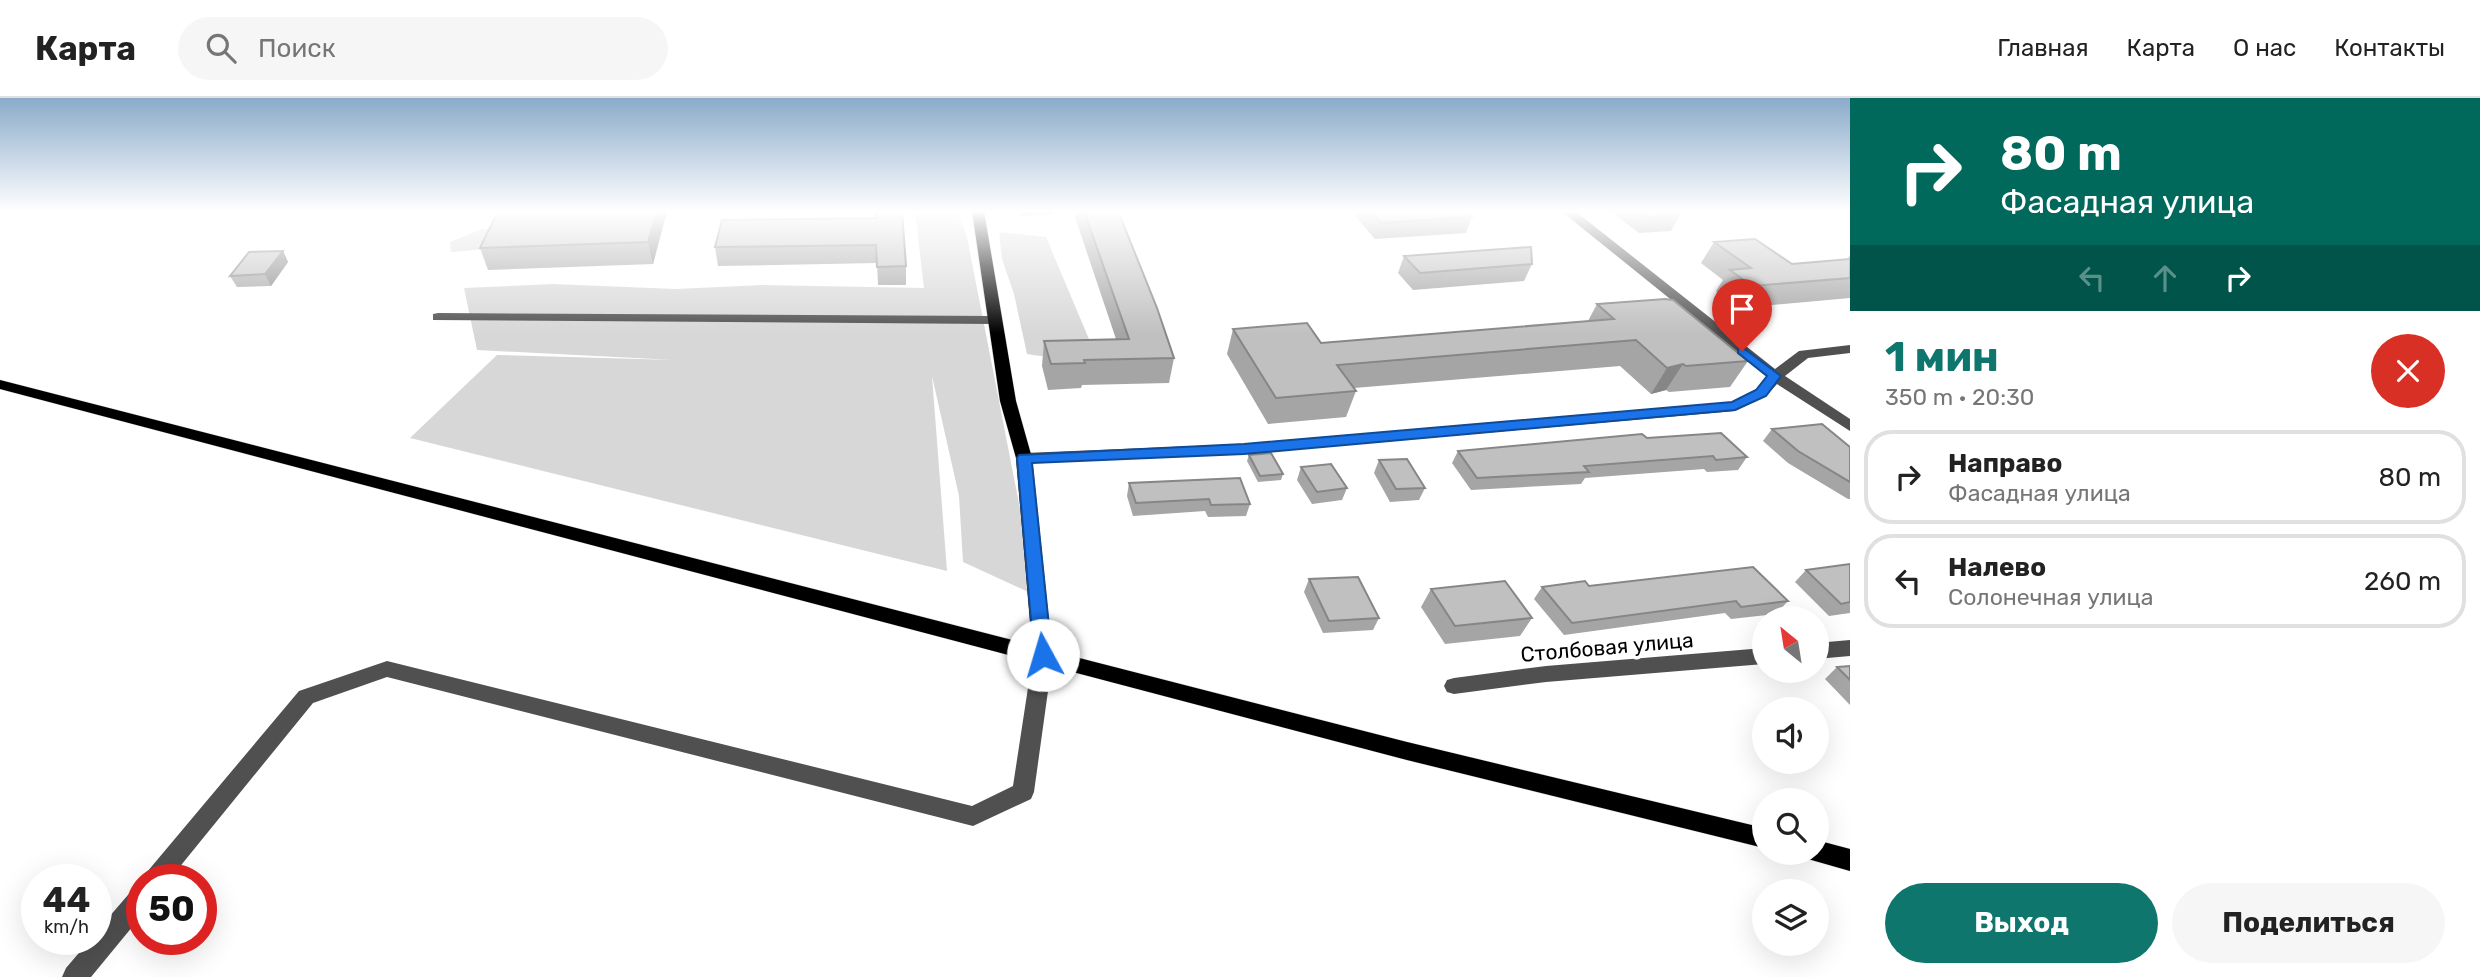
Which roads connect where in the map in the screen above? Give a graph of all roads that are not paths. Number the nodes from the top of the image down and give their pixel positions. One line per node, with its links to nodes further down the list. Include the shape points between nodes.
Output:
1 (984, 252): 4 (main road)
2 (1619, 252): 6 (street)
3 (438, 317): 4 (street)
4 (995, 320): 9 (main road, via 1008,401)
5 (1850, 349): 6 (street, via 1804,354)
6 (1775, 376): 8 (street); 9 (street, via 1761,393 1735,406 1244,449)
7 (0, 384): 12 (main road)
8 (1850, 426)
9 (1024, 458): 12 (main road)
10 (1850, 648): 11 (street)
11 (1829, 650)
12 (1043, 655): 15 (main road, via 1406,751); 18 (street, via 1023,792 973,816 387,669 306,697)
13 (1752, 657): 14 (street, Столбовая улица)
14 (1454, 686)
15 (1752, 835)
16 (1829, 854): 17 (main road)
17 (1850, 860)
18 (168, 864)
19 (126, 915): 20 (street)
20 (75, 977)

